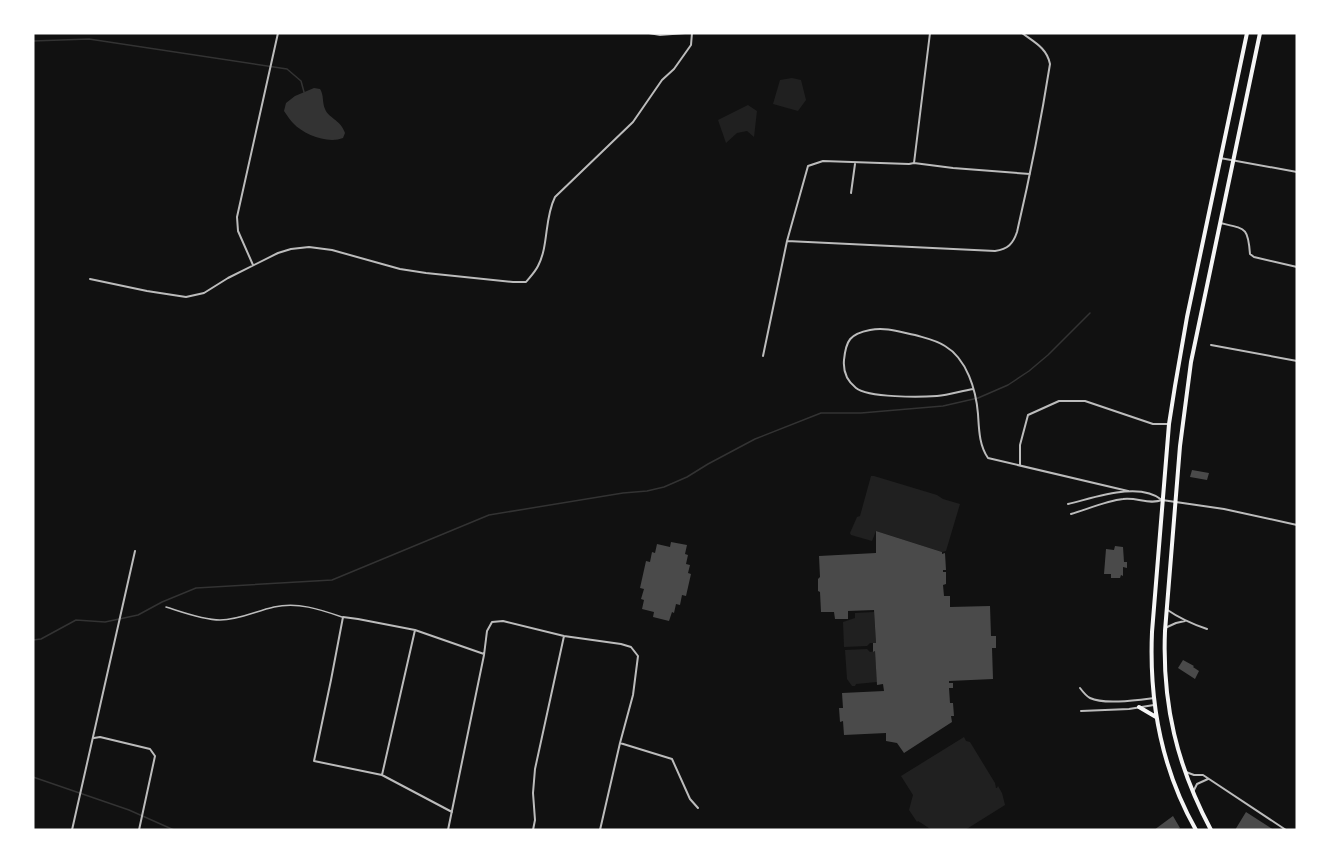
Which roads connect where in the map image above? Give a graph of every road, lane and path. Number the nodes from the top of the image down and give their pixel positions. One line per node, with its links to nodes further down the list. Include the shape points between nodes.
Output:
1 (278, 33): 19 (street, via 237,218 238,231)
2 (649, 33): 9 (street)
3 (685, 33): 9 (street)
4 (692, 33): 19 (street, via 691,45 633,122 555,197 538,266 526,282 400,269 309,247 278,253)
5 (930, 33): 13 (street)
6 (1022, 33): 15 (street, via 1044,49 1050,64)
7 (1247, 33): 10 (main road)
8 (1260, 33): 11 (main road)
9 (660, 34)
10 (1220, 158): 11 (street); 26 (main road)
11 (1233, 159): 14 (street); 17 (main road)
12 (855, 162): 13 (street); 16 (street); 18 (street, via 823,161 808,166)
13 (914, 163): 15 (street)
14 (1297, 172)
15 (1030, 174): 18 (street, via 1014,241 1002,250)
16 (851, 194)
17 (1220, 224): 20 (street, via 1242,228 1254,257); 30 (main road, via 1191,362)
18 (787, 241): 23 (street)
19 (253, 265): 21 (street, via 204,293 186,297)
20 (1297, 267)
21 (90, 279)
22 (1211, 345): 24 (street)
23 (763, 356)
24 (1297, 361)
25 (973, 389): 25 (street, via 904,397 857,390 846,377 843,363 847,342 858,332 881,328 931,339 954,353); 27 (street, via 980,441 988,458)
26 (1169, 424): 27 (street, via 1153,424 1085,400 1059,401 1028,415 1020,445); 29 (main road)
27 (1020, 465): 28 (street)
28 (1128, 491): 29 (street); 31 (street)
29 (1162, 500): 30 (street); 32 (street, via 1154,503 1121,499); 45 (main road, via 1151,657)
30 (1175, 501): 33 (street); 36 (main road)
31 (1068, 504)
32 (1071, 514)
33 (1297, 525)
34 (135, 550): 50 (street)
35 (166, 607): 37 (lane, via 217,620 292,605)
36 (1166, 609): 38 (street); 39 (main road)
37 (343, 617): 41 (street); 53 (street, via 314,761)
38 (1185, 621): 39 (street); 40 (street)
39 (1165, 628): 52 (main road, via 1168,709)
40 (1207, 629)
41 (415, 630): 43 (street); 53 (street)
42 (564, 636): 43 (street, via 503,621 492,622); 51 (street, via 621,644 631,647 638,656 633,695); 61 (street, via 535,769)
43 (484, 655): 57 (street)
44 (1080, 688): 45 (street, via 1090,698 1101,701)
45 (1154, 698): 46 (main road)
46 (1154, 705): 47 (street); 49 (main road)
47 (1139, 707): 48 (street); 49 (main road)
48 (1081, 711)
49 (1156, 718): 63 (main road, via 1172,779)
50 (94, 738): 58 (street); 59 (street, via 150,748 155,756)
51 (620, 743): 56 (street, via 672,759 690,799); 62 (street)
52 (1184, 770): 54 (street); 55 (main road)
53 (382, 775): 57 (street)
54 (1208, 779): 55 (street, via 1197,784); 65 (street)
55 (1193, 794): 64 (main road)
56 (699, 807)
57 (452, 812): 60 (street)
58 (72, 830)
59 (139, 830)
60 (448, 830)
61 (533, 830)
62 (600, 830)
63 (1196, 830)
64 (1211, 830)
65 (1286, 830)

